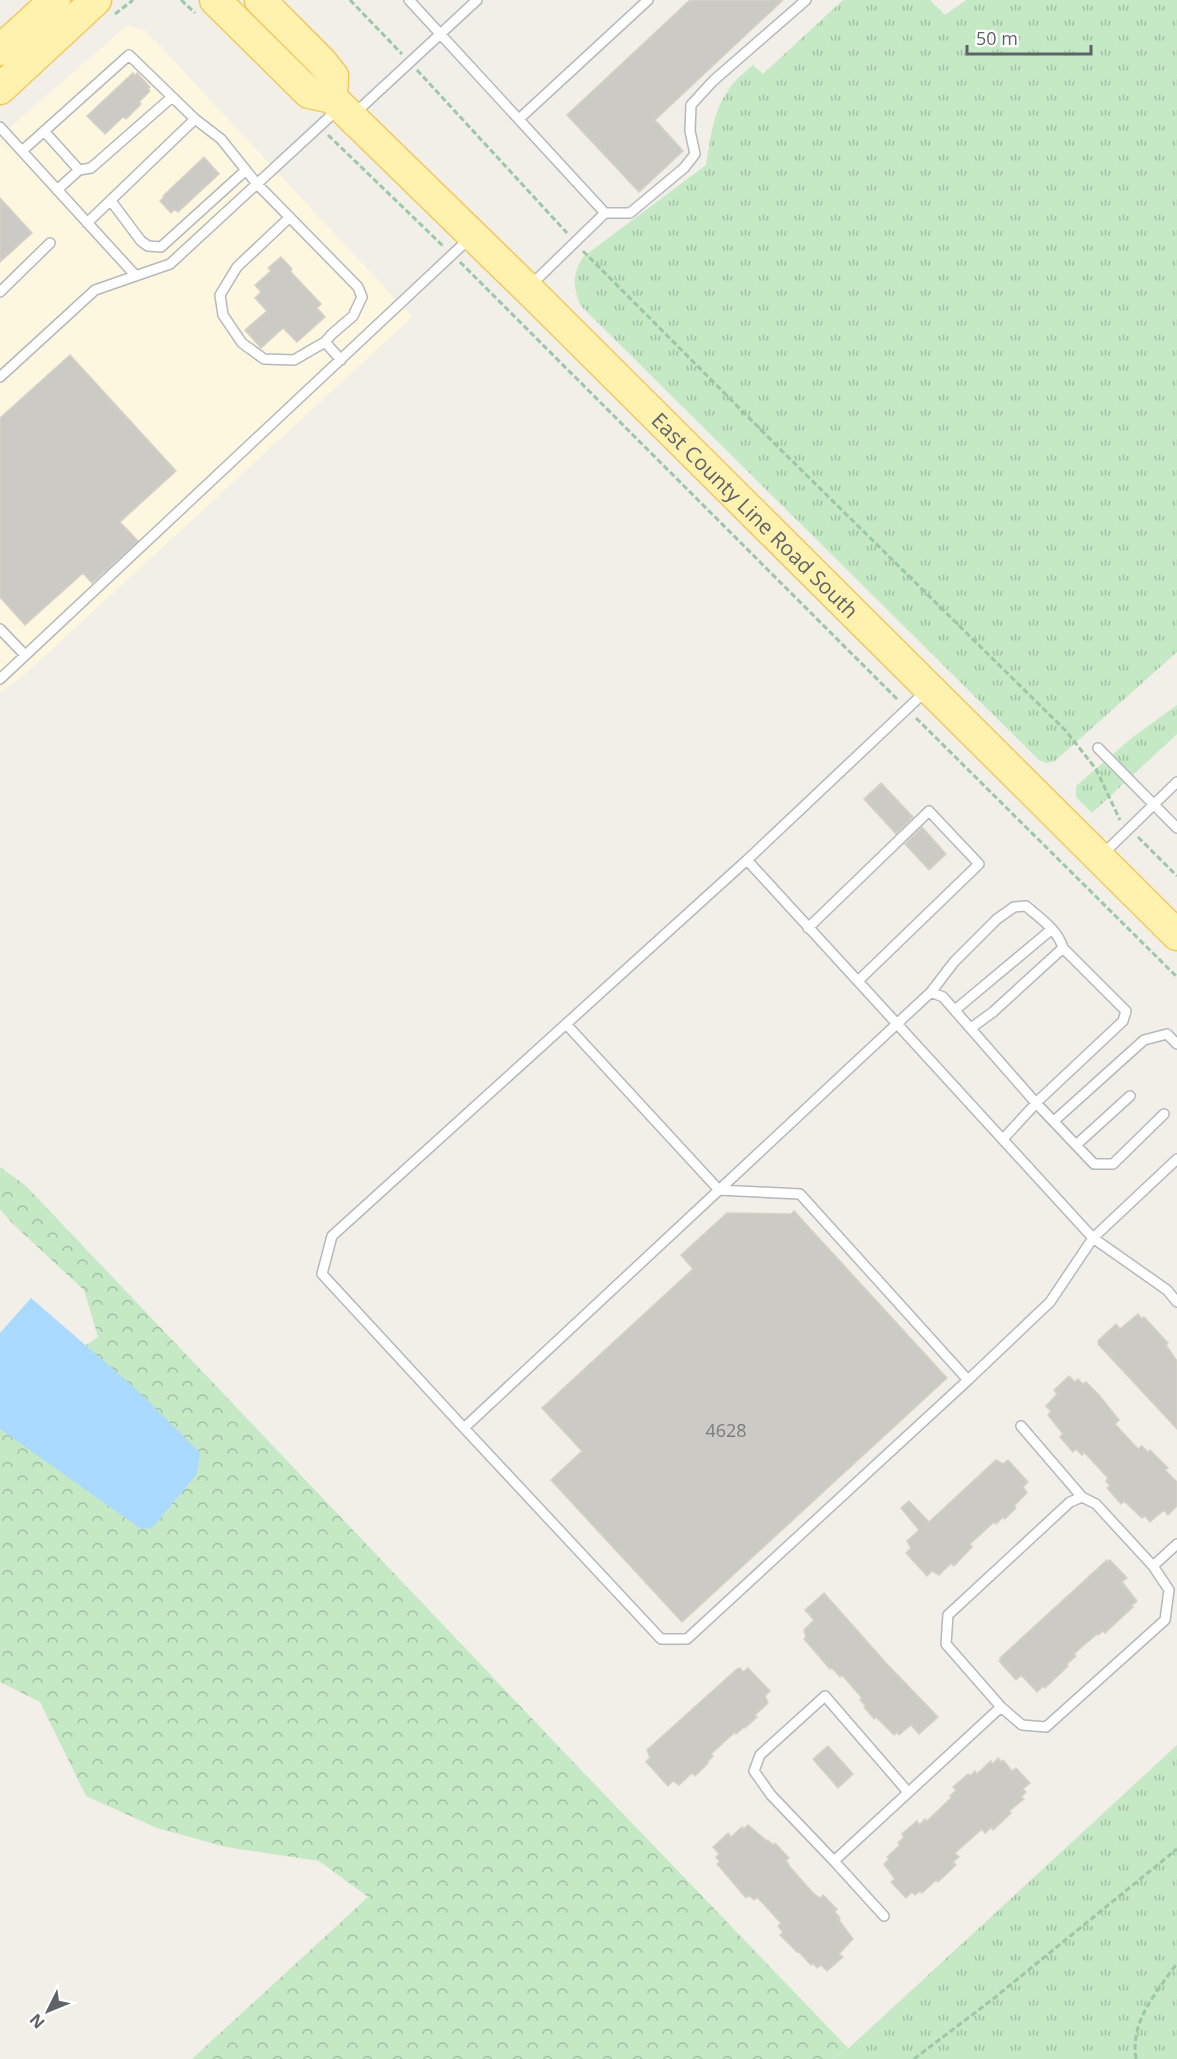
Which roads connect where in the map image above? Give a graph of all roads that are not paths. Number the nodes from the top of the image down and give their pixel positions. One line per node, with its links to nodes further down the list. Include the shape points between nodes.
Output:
1 (55, 0): 10 (main road)
2 (96, 0): 11 (main road)
3 (260, 0): 13 (main road, via 333,76)
4 (409, 0): 9 (lane)
5 (477, 0): 9 (lane)
6 (648, 0): 15 (lane)
7 (806, 0): 24 (lane, via 691,105 690,130 695,154 684,168 630,213)
8 (206, 8): 13 (main road, East County Line Road South, via 309,93)
9 (441, 33): 13 (lane, via 410,62); 15 (lane)
10 (0, 50)
11 (0, 89)
12 (172, 97): 14 (lane); 17 (lane, via 129,55); 19 (lane, via 91,168)
13 (342, 107): 21 (lane); 28 (main road, East County Line Road South)
14 (195, 119): 20 (lane, via 221,139); 23 (lane)
15 (519, 119): 24 (lane)
16 (0, 127): 18 (lane)
17 (44, 131): 18 (lane); 19 (lane)
18 (22, 151): 22 (lane)
19 (79, 170): 22 (lane)
20 (246, 170): 21 (lane); 23 (lane, via 161,247 141,241)
21 (257, 184): 25 (lane); 29 (lane, via 170,264)
22 (57, 190): 26 (lane)
23 (111, 201): 26 (lane)
24 (605, 213): 30 (lane)
25 (290, 217): 32 (lane, via 358,286 363,297 353,316); 32 (lane, via 237,267 220,295 223,315 242,343 264,359 294,360)
26 (87, 223): 29 (lane)
27 (50, 243): 31 (lane)
28 (463, 245): 30 (main road, East County Line Road South); 33 (lane)
29 (136, 276): 34 (lane, via 95,290)
30 (527, 288): 38 (main road, East County Line Road South)
31 (0, 292)
32 (325, 342): 33 (lane)
33 (341, 360): 36 (lane)
34 (0, 377)
35 (0, 629): 36 (lane)
36 (25, 655): 37 (lane)
37 (0, 679)
38 (929, 689): 43 (main road, East County Line Road South); 44 (lane)
39 (1098, 748): 41 (lane)
40 (1177, 782): 41 (lane)
41 (1153, 804): 42 (lane); 43 (lane)
42 (1177, 828)
43 (1099, 857): 47 (main road, East County Line Road South)
44 (747, 860): 45 (lane); 52 (lane)
45 (808, 927): 49 (lane); 49 (lane, via 929,811 980,864)
46 (1052, 928): 48 (lane); 50 (lane, via 1026,906 1014,907 954,962); 51 (lane)
47 (1177, 935)
48 (1063, 948): 54 (lane); 57 (lane, via 1126,1011 1124,1021)
49 (858, 981): 53 (lane)
50 (931, 992): 51 (lane, via 943,997); 53 (lane)
51 (955, 1010): 54 (lane)
52 (566, 1024): 63 (lane); 68 (lane, via 332,1236 322,1274)
53 (897, 1024): 60 (lane); 63 (lane)
54 (971, 1028): 57 (lane)
55 (1177, 1044): 59 (lane, via 1167,1034 1144,1040)
56 (1130, 1096): 61 (lane)
57 (1036, 1103): 59 (lane); 60 (lane)
58 (1164, 1114): 61 (lane, via 1113,1164 1094,1164)
59 (1054, 1121): 61 (lane)
60 (1003, 1139): 64 (lane)
61 (1076, 1145)
62 (1177, 1160): 64 (lane)
63 (719, 1190): 66 (lane, via 801,1194); 68 (lane)
64 (1093, 1238): 65 (lane, via 1167,1290); 66 (lane, via 1050,1302)
65 (1177, 1302)
66 (968, 1380): 68 (lane, via 687,1639 661,1639)
67 (1022, 1426): 69 (lane)
68 (464, 1428)
69 (1082, 1497): 71 (lane, via 1096,1504); 72 (lane, via 1071,1502 948,1614 946,1644)
70 (1177, 1544): 71 (lane)
71 (1153, 1566): 72 (lane, via 1169,1590 1165,1620 1046,1727 1022,1725)
72 (1001, 1707): 73 (lane)
73 (908, 1792): 74 (lane); 74 (lane, via 825,1696 807,1711 760,1755 754,1771 771,1795)
74 (834, 1861): 75 (lane)
75 (884, 1916)

